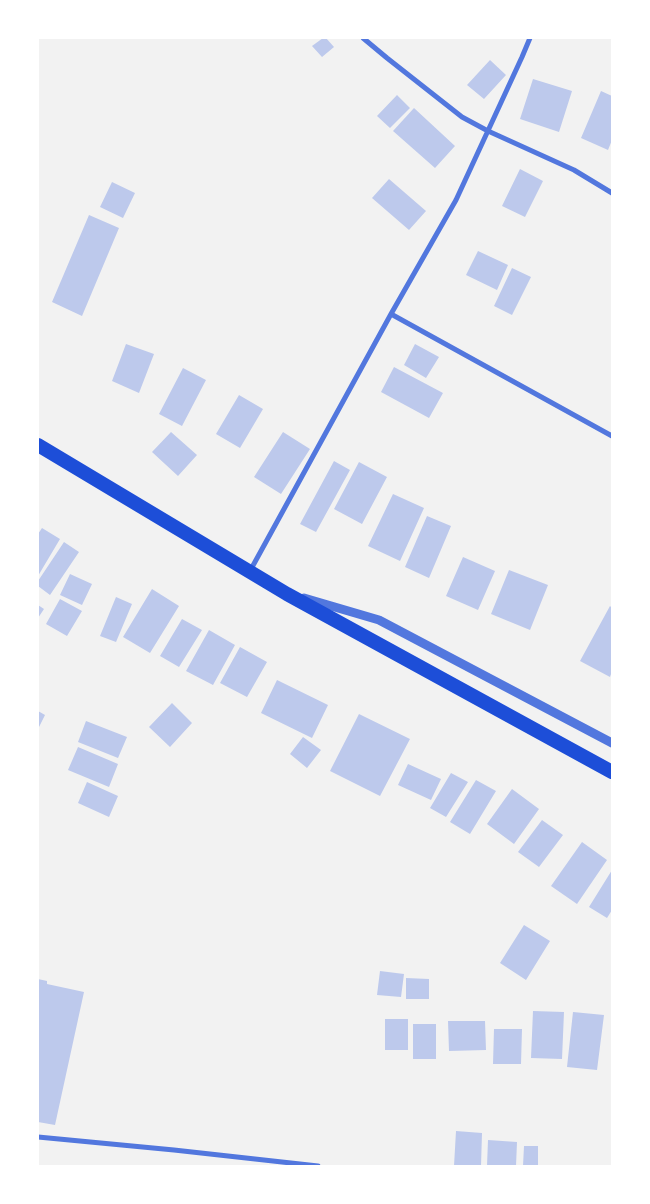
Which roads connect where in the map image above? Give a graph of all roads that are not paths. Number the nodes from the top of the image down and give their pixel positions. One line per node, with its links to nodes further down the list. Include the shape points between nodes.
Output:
1 (363, 38): 3 (street, via 462,117)
2 (530, 38): 3 (street)
3 (488, 131): 4 (street, via 574,170); 5 (street, via 456,200)
4 (612, 193)
5 (391, 314): 6 (street); 8 (street)
6 (612, 436)
7 (38, 445): 8 (highway)
8 (250, 572): 9 (highway)
9 (287, 594): 10 (street, via 379,620); 11 (highway)
10 (612, 743)
11 (612, 772)
12 (38, 1137): 13 (street)
13 (318, 1166)

